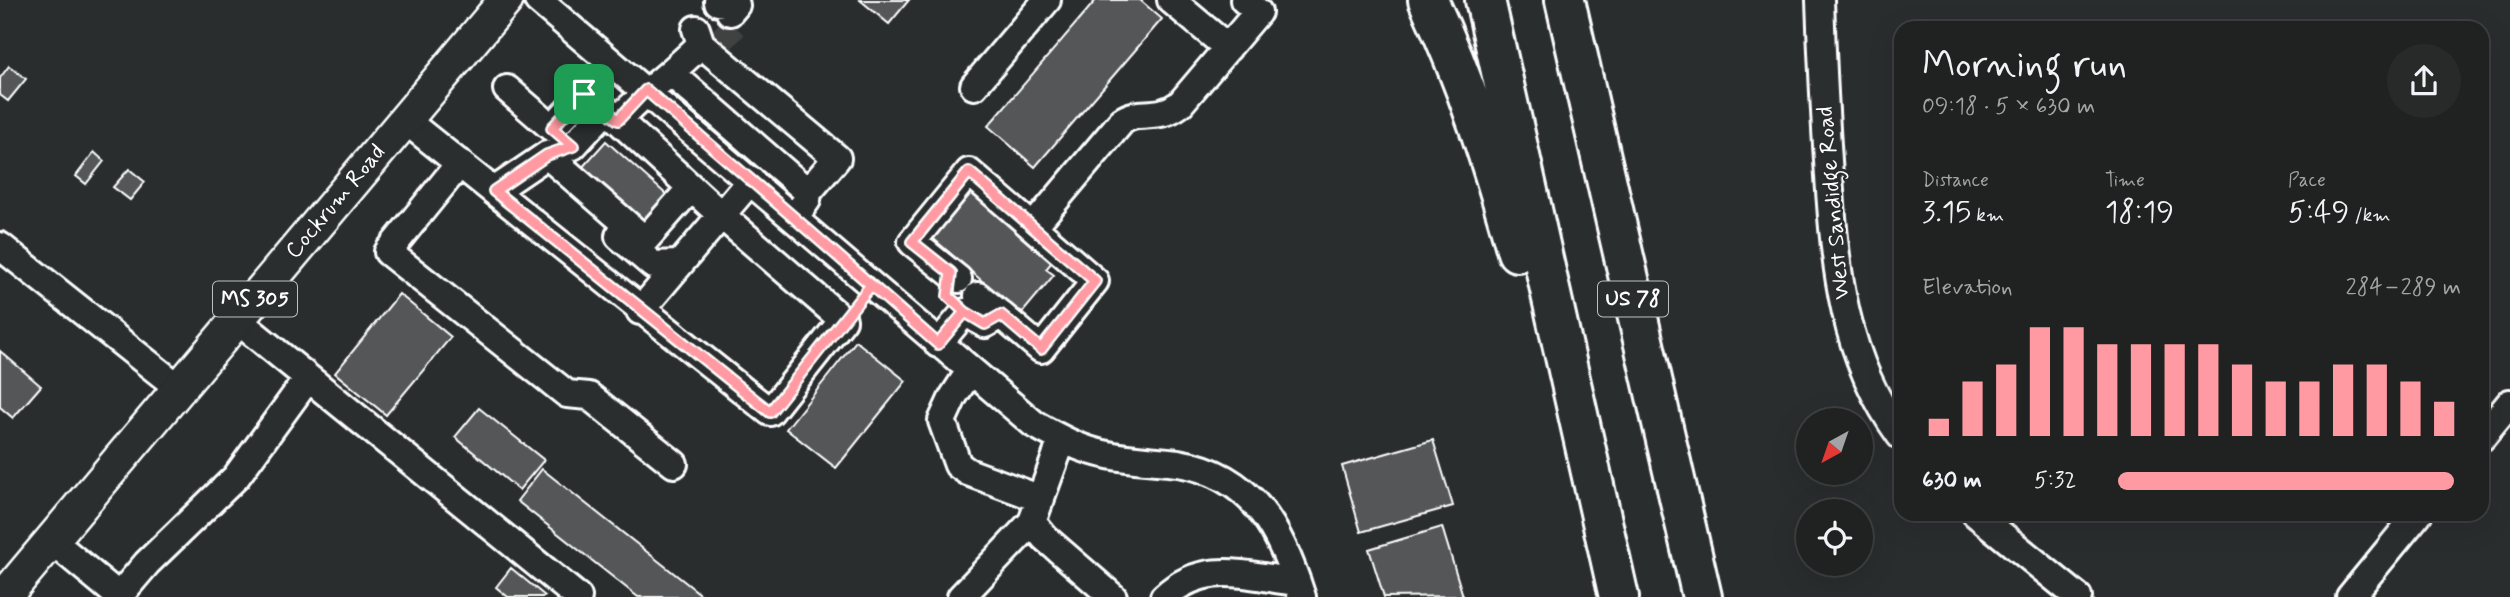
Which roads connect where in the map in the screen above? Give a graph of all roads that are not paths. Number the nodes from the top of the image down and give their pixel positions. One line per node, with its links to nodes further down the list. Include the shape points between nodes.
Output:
1 (506, 0): 18 (main road, Cockrum Road / MS 305)
2 (538, 0): 15 (street)
3 (1047, 0): 13 (street)
4 (1171, 0): 11 (street)
5 (1244, 0): 11 (street, via 1258,12)
6 (1428, 0): 50 (highway, via 1466,89 1498,183 1570,445)
7 (1485, 0): 50 (highway)
8 (1565, 0): 17 (highway, US 78)
9 (1582, 0): 17 (highway)
10 (1820, 0): 42 (street, West Sandidge Road, via 1833,250 1860,365)
11 (1228, 48): 29 (street, via 1167,114 1122,121)
12 (672, 74): 15 (street); 26 (street); 26 (street, via 705,38 837,158)
13 (974, 86)
14 (507, 89): 19 (street)
15 (646, 90): 16 (street); 23 (street)
16 (612, 115): 19 (street, via 584,94); 20 (street); 24 (street)
17 (1591, 118): 58 (highway, US 78)
18 (405, 120): 22 (street); 35 (main road, Cockrum Road / MS 305)
19 (552, 128): 20 (street)
20 (573, 146): 21 (street)
21 (541, 159): 24 (street, via 645,240); 25 (street); 31 (street, via 653,265)
22 (460, 163): 25 (street); 45 (street, via 388,252 567,394 589,396)
23 (751, 180): 27 (street); 28 (street)
24 (691, 188): 27 (street)
25 (494, 191): 34 (street)
26 (808, 191): 28 (street)
27 (721, 215): 31 (street); 36 (street)
28 (794, 218): 32 (street)
29 (1033, 227): 33 (street, via 1095,281 1041,349 1001,315 985,324); 33 (street, via 969,172 912,242 955,276 948,296)
30 (0, 246): 40 (street)
31 (679, 264): 34 (street)
32 (871, 285): 36 (street); 37 (street)
33 (972, 304): 37 (street)
34 (640, 311): 36 (street, via 770,412)
35 (237, 320): 39 (street); 40 (main road, Cockrum Road / MS 305)
36 (843, 320)
37 (938, 344): 38 (street)
38 (970, 371): 44 (street, via 1014,410); 46 (street, via 942,421 958,465)
39 (307, 378): 53 (street, via 236,477 147,563); 54 (street)
40 (179, 388): 49 (main road, Cockrum Road / MS 305)
41 (2510, 403): 43 (street)
42 (1894, 427)
43 (2489, 428)
44 (1062, 440): 46 (street); 51 (street, via 1107,455 1190,466 1237,487 1267,515 1290,559)
45 (674, 464)
46 (1037, 510): 55 (street); 56 (street, via 1045,538)
47 (1985, 521): 59 (street)
48 (2412, 521): 60 (street)
49 (51, 540): 52 (main road, Cockrum Road / MS 305); 53 (street)
50 (1617, 585)
51 (1299, 589): 57 (street, via 1210,571)
52 (4, 597)
53 (120, 597)
54 (578, 597)
55 (961, 597)
56 (1113, 597)
57 (1164, 597)
58 (1702, 597)
59 (2078, 597)
60 (2350, 597)

